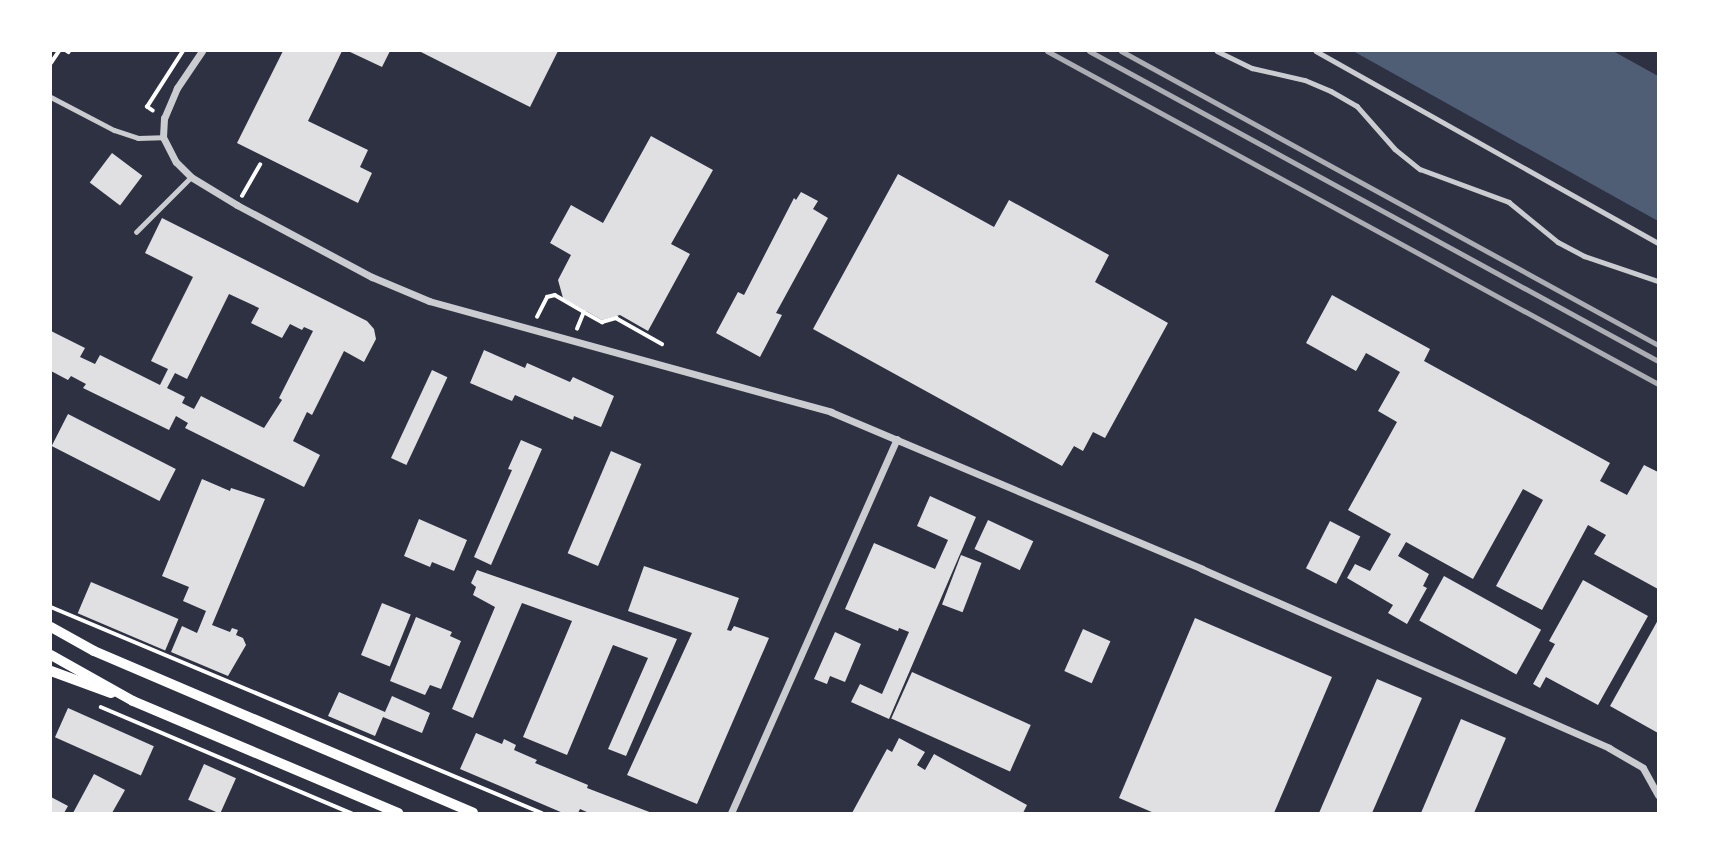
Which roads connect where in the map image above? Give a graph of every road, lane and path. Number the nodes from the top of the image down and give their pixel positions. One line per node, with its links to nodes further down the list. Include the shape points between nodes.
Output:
1 (59, 51): 5 (path)
2 (202, 51): 7 (street, via 168,104)
3 (1217, 51): 13 (lane, via 1252,68 1331,91 1357,106 1395,149 1420,169 1508,202 1558,242 1584,256)
4 (1316, 51): 12 (lane)
5 (51, 63)
6 (51, 97): 7 (lane, via 114,130 138,138)
7 (163, 137): 9 (street, via 168,151)
8 (260, 165): 10 (path)
9 (191, 177): 10 (street); 11 (lane)
10 (237, 205): 15 (street, via 384,282 429,301)
11 (136, 232)
12 (1658, 243)
13 (1658, 281)
14 (584, 312): 15 (path, via 555,295 547,297); 16 (path); 17 (path, via 602,322 616,318)
15 (534, 331): 16 (street)
16 (574, 342): 18 (street, via 831,412)
17 (662, 344)
18 (897, 439): 25 (street, via 1609,748 1636,762); 30 (street)
19 (51, 607): 29 (path)
20 (51, 626): 28 (main road, via 94,651)
21 (51, 655): 23 (main road)
22 (51, 671): 23 (main road)
23 (133, 701): 27 (main road)
24 (94, 704): 26 (path)
25 (1658, 795)
26 (351, 813)
27 (398, 813)
28 (473, 813)
29 (542, 813)
30 (731, 813)

